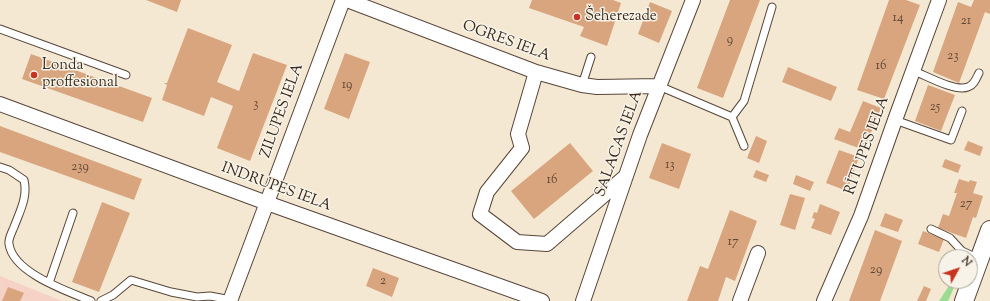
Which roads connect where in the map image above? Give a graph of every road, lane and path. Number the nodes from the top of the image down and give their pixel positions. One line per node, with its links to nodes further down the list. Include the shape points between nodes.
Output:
1 (343, 0): 21 (street, ZILUPES IELA)
2 (347, 0): 9 (street, OGRES IELA)
3 (693, 0): 13 (street, SALACAS IELA)
4 (939, 0): 8 (street, RĪTUPES IELA)
5 (772, 7): 16 (lane, via 744,101)
6 (0, 29): 11 (lane)
7 (590, 57): 12 (lane)
8 (914, 71): 10 (lane, via 957,88 967,88 974,83); 17 (street, RĪTUPES IELA)
9 (536, 72): 12 (street, OGRES IELA); 20 (street, via 518,134 522,148 487,192 480,214 517,242 547,244)
10 (979, 73)
11 (126, 75)
12 (582, 85): 13 (street, OGRES IELA)
13 (659, 86): 16 (lane); 20 (street, SALACAS IELA)
14 (0, 104): 21 (street, INDRUPES IELA)
15 (962, 111): 17 (lane, via 951,140)
16 (732, 117): 18 (lane)
17 (895, 120): 34 (street, RĪTUPES IELA, via 861,216)
18 (744, 146)
19 (0, 168): 27 (lane, via 9,170 24,180 26,190 8,242 12,257 22,267)
20 (626, 176): 32 (street, SALACAS IELA)
21 (267, 203): 28 (street, ZILUPES IELA); 31 (street, INDRUPES IELA)
22 (73, 213): 27 (lane)
23 (932, 229): 26 (lane, via 950,238 962,251)
24 (990, 230): 26 (street)
25 (758, 253): 33 (street)
26 (979, 259): 35 (street)
27 (49, 283): 29 (lane)
28 (231, 300): 30 (lane, via 171,292 131,280)
29 (91, 301)
30 (101, 301)
31 (542, 301)
32 (583, 301)
33 (740, 301)
34 (824, 301)
35 (964, 301)

